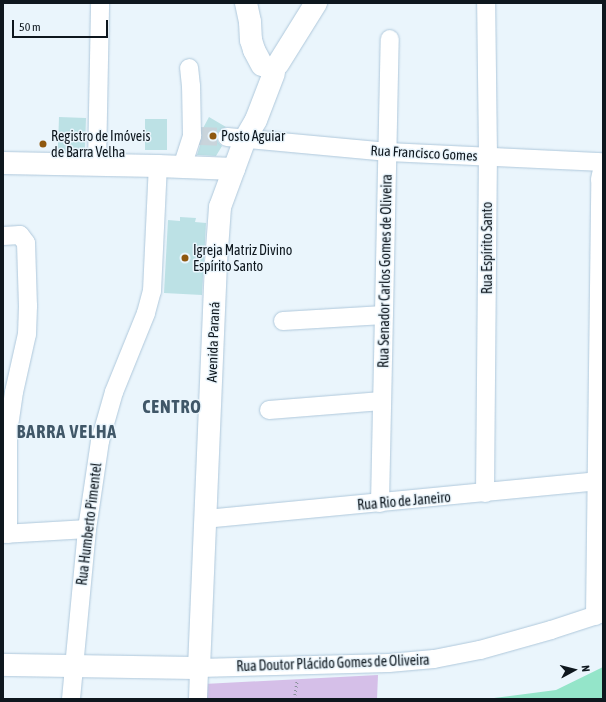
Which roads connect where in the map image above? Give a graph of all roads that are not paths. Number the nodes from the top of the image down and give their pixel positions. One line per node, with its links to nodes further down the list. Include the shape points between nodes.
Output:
1 (100, 3): 13 (street)
2 (316, 3): 6 (main road, Avenida Paraná)
3 (486, 3): 10 (street, Rua Espírito Santo)
4 (248, 12): 6 (main road)
5 (390, 40): 9 (street, Rua Senador Carlos Gomes de Oliveira)
6 (270, 66): 8 (main road, Avenida Paraná, via 256,120)
7 (189, 68): 16 (street, via 196,136)
8 (236, 138): 9 (street, Rua Francisco Gomes); 17 (main road, Avenida Paraná)
9 (388, 152): 10 (street, Rua Francisco Gomes); 19 (street, Rua Senador Carlos Gomes de Oliveira)
10 (488, 156): 11 (street, Rua Francisco Gomes); 25 (street, Rua Espírito Santo)
11 (603, 162)
12 (3, 163): 13 (main road)
13 (97, 164): 14 (main road)
14 (158, 166): 16 (main road); 28 (street, Rua Humberto Pimentel, via 152,291 106,417)
15 (603, 166): 24 (street, via 600,179)
16 (182, 167): 17 (main road)
17 (234, 169): 27 (main road, Avenida Paraná, via 220,207 216,256)
18 (3, 236): 21 (street, via 20,235 26,243 27,334)
19 (384, 315): 20 (street); 22 (street, Rua Senador Carlos Gomes de Oliveira)
20 (283, 321)
21 (8, 392): 29 (street)
22 (382, 401): 23 (street); 26 (street, Rua Senador Carlos Gomes de Oliveira)
23 (269, 410)
24 (599, 482): 25 (street, Rua Rio de Janeiro); 30 (street)
25 (485, 493): 26 (street, Rua Rio de Janeiro)
26 (380, 503): 27 (street, Rua Rio de Janeiro)
27 (206, 519): 33 (main road, Avenida Paraná)
28 (87, 529): 29 (street); 32 (street, Rua Humberto Pimentel)
29 (5, 534)
30 (599, 614): 33 (street, Rua Doutor Plácido Gomes de Oliveira, via 480,650 434,659 389,663)
31 (3, 665): 32 (main road)
32 (74, 666): 33 (main road); 34 (street, Rua Humberto Pimentel)
33 (200, 668): 35 (street)
34 (71, 699)
35 (198, 699)

